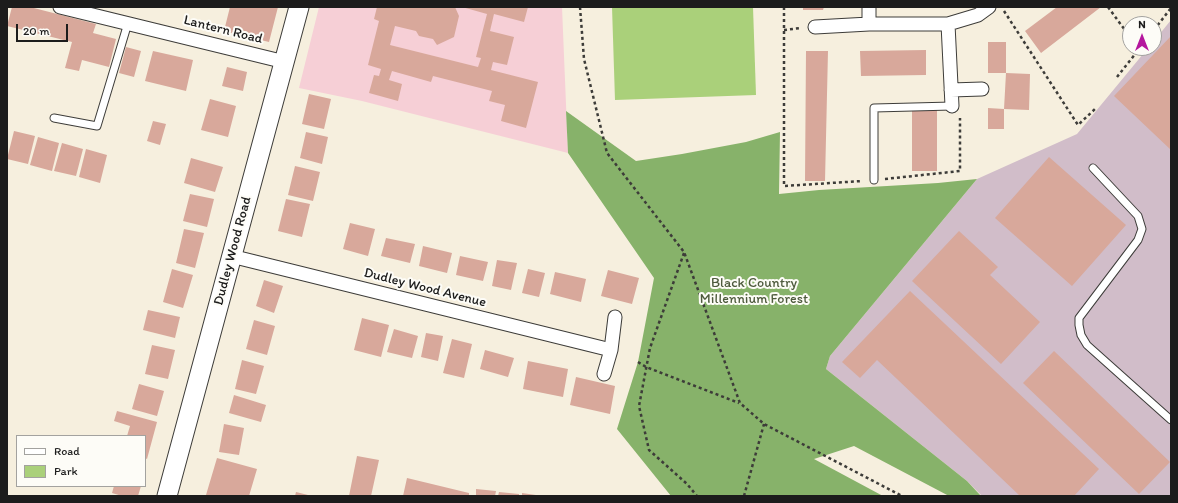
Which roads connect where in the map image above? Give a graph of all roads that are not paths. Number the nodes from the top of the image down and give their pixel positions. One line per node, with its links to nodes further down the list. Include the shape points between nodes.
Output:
1 (60, 7): 5 (street, Lantern Road)
2 (299, 7): 9 (street, Dudley Wood Road)
3 (869, 7): 6 (street)
4 (989, 7): 7 (street, via 978,15)
5 (128, 23): 9 (street, Lantern Road); 13 (lane, via 97,126)
6 (869, 24): 7 (street); 8 (street)
7 (948, 24): 11 (street)
8 (815, 27)
9 (285, 62): 16 (street, Dudley Wood Road)
10 (982, 89): 11 (street)
11 (951, 90): 12 (street)
12 (952, 106): 15 (lane, via 874,108)
13 (54, 118)
14 (1093, 168): 20 (lane, via 1138,216 1142,228 1138,240 1079,318 1081,335 1087,346)
15 (874, 180)
16 (232, 256): 18 (street, Dudley Wood Avenue); 21 (street, Dudley Wood Road)
17 (615, 317): 18 (street)
18 (611, 350): 19 (street)
19 (604, 374)
20 (1171, 420)
21 (167, 496)

